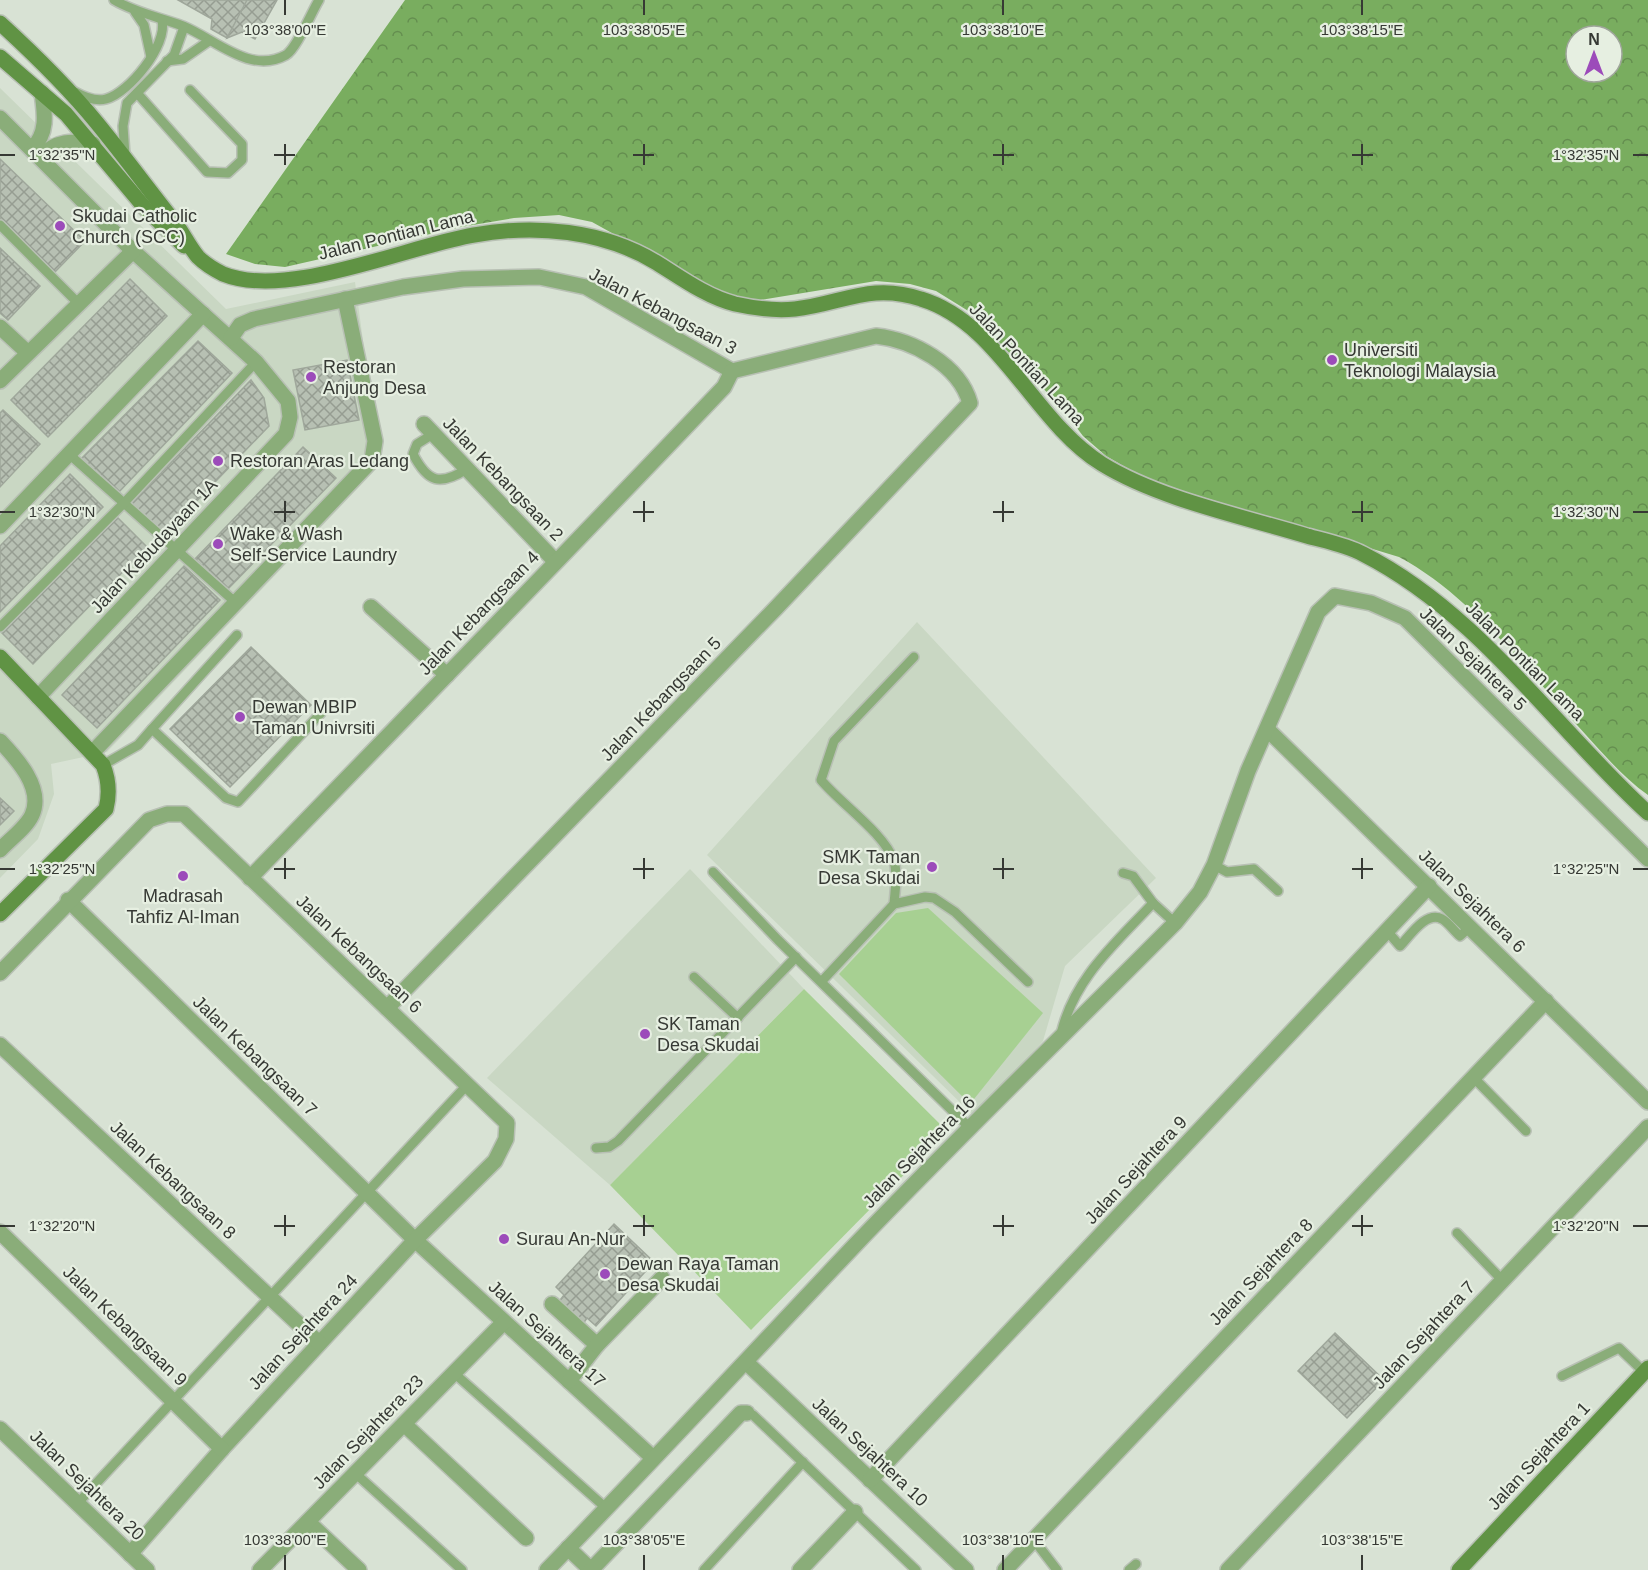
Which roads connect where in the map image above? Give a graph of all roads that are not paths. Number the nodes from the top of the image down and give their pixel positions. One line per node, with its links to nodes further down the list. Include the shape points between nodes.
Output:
1 (114, 0): 3 (lane)
2 (319, 0): 7 (lane, via 294,49 285,56 266,62 250,60)
3 (135, 12): 4 (lane); 9 (lane, via 144,25)
4 (162, 20): 6 (lane); 9 (lane, via 163,29)
5 (0, 23): 11 (street, Jalan Pontian Lama)
6 (184, 27): 7 (lane); 10 (lane)
7 (209, 41): 10 (lane, via 183,59)
8 (0, 57): 13 (street)
9 (152, 59): 11 (lane, via 118,94 104,100 88,99)
10 (167, 62): 14 (lane)
11 (58, 78): 18 (street, Jalan Pontian Lama)
12 (190, 90): 14 (lane, via 242,144 242,160 228,173 207,172)
13 (42, 93): 16 (street); 17 (street, via 45,120)
14 (137, 93): 18 (lane, via 127,103 123,126)
15 (2, 123): 17 (street)
16 (93, 144): 17 (street, via 69,141); 21 (street, via 145,208)
17 (41, 148): 20 (street)
18 (127, 162): 21 (street, Jalan Pontian Lama)
19 (0, 225): 23 (lane)
20 (133, 251): 23 (street); 24 (street)
21 (198, 257): 53 (street, Jalan Pontian Lama, via 224,274 241,278 292,279 397,257 473,235 526,230 570,232 653,260 682,280 731,304 795,309 860,293 889,292 920,298 951,311 978,335 1056,426 1103,464 1144,486 1359,552 1409,581 1470,629)
22 (345, 299): 26 (street, Jalan Kebangsaan 3, via 254,319 240,325); 29 (street, Jalan Kebangsaan 3, via 463,279 539,277 586,287); 39 (street, via 375,441 372,460)
23 (78, 303): 27 (street)
24 (202, 314): 26 (street); 33 (street)
25 (0, 327): 27 (street)
26 (231, 338): 28 (street)
27 (27, 352): 30 (street)
28 (256, 362): 35 (lane); 37 (street, Jalan Kebudayaan 1A, via 288,401 286,434)
29 (732, 371): 31 (street, Jalan Kebangsaan 3, via 876,336 892,338 917,346 959,382 970,403); 38 (street, Jalan Kebangsaan 4, via 716,396)
30 (0, 381)
31 (960, 416): 75 (street, Jalan Kebangsaan 5)
32 (428, 429): 34 (street, Jalan Kebangsaan 2); 34 (lane, via 412,454 420,469 438,481 448,481)
33 (70, 455): 35 (lane); 36 (street)
34 (467, 469): 38 (street, Jalan Kebangsaan 2)
35 (123, 504): 37 (lane); 41 (lane)
36 (0, 526)
37 (175, 551): 39 (lane); 46 (street, Jalan Kebudayaan 1A)
38 (555, 561): 45 (street, Jalan Kebangsaan 4)
39 (235, 602): 51 (street)
40 (371, 607): 45 (street)
41 (0, 627)
42 (237, 635): 48 (lane)
43 (0, 657): 46 (street)
44 (914, 657): 64 (lane, via 834,741 822,780 894,860)
45 (447, 675): 59 (street, Jalan Kebangsaan 4)
46 (38, 697): 51 (street)
47 (321, 713): 48 (lane, via 238,802 226,798)
48 (152, 729): 52 (lane, via 138,745)
49 (1268, 730): 55 (street, Jalan Sejahtera 5, via 1318,612 1335,596 1371,603 1405,618); 56 (street, Jalan Sejahtera 16, via 1248,771); 60 (street, Jalan Sejahtera 6)
50 (1, 743): 54 (street, via 33,782 33,813)
51 (92, 753): 52 (street)
52 (104, 765): 65 (street, via 109,780 106,809)
53 (1648, 813)
54 (0, 850)
55 (1648, 859)
56 (1214, 865): 61 (lane, via 1227,872 1254,869); 66 (street, Jalan Sejahtera 16, via 1200,892)
57 (713, 872): 69 (lane)
58 (1123, 873): 63 (lane, via 1133,876)
59 (250, 878): 62 (street, Jalan Kebangsaan 6, via 184,814 167,814 149,820); 75 (street, Jalan Kebangsaan 6)
60 (1429, 886): 67 (street, Jalan Sejahtera 6); 68 (street, Jalan Sejahtera 9)
61 (1278, 891)
62 (68, 900): 70 (street); 87 (street, Jalan Kebangsaan 7)
63 (1153, 903): 66 (lane); 77 (lane, via 1084,978 1066,1011)
64 (894, 904): 72 (lane); 73 (lane, via 934,898 955,912)
65 (0, 914)
66 (1175, 923): 77 (street, Jalan Sejahtera 16)
67 (1470, 927): 68 (lane, via 1460,936 1433,916 1400,946); 74 (street, Jalan Sejahtera 6)
68 (1387, 931): 111 (street, Jalan Sejahtera 9)
69 (796, 957): 72 (lane); 76 (lane)
70 (0, 973)
71 (694, 977): 76 (lane)
72 (822, 981): 83 (lane)
73 (1028, 982)
74 (1546, 1001): 79 (street, Jalan Sejahtera 8); 81 (street, Jalan Sejahtera 6)
75 (387, 1008): 80 (street, Jalan Kebangsaan 6)
76 (738, 1018): 86 (lane, via 618,1141)
77 (1060, 1039): 83 (street, Jalan Sejahtera 16)
78 (0, 1045): 93 (street, Jalan Kebangsaan 8)
79 (1474, 1078): 84 (lane); 117 (street, Jalan Sejahtera 8)
80 (468, 1084): 85 (street, Jalan Kebangsaan 6, via 507,1123); 87 (lane)
81 (1648, 1102)
82 (1648, 1127): 92 (street, Jalan Sejahtera 7)
83 (970, 1128): 98 (street, Jalan Sejahtera 16)
84 (1526, 1131)
85 (506, 1139): 90 (street, Jalan Sejahtera 24, via 495,1161)
86 (596, 1148)
87 (366, 1193): 90 (street, Jalan Kebangsaan 7); 93 (lane)
88 (0, 1232): 103 (street, Jalan Kebangsaan 9)
89 (1457, 1233): 92 (lane)
90 (415, 1240): 95 (street, Jalan Sejahtera 17); 96 (street, Jalan Sejahtera 24)
91 (662, 1278): 97 (street)
92 (1503, 1281): 134 (street, Jalan Sejahtera 7)
93 (270, 1297): 96 (street, Jalan Kebangsaan 8); 103 (lane)
94 (552, 1304): 97 (street)
95 (504, 1322): 100 (street, Jalan Sejahtera 23); 102 (street, Jalan Sejahtera 17)
96 (320, 1343): 107 (street, Jalan Sejahtera 24)
97 (597, 1345): 102 (street)
98 (747, 1363): 108 (street, Jalan Sejahtera 16); 111 (street, Jalan Sejahtera 10)
99 (1646, 1370): 101 (lane, via 1619,1348); 135 (street, Jalan Sejahtera 1)
100 (454, 1373): 105 (street, Jalan Sejahtera 23); 113 (lane)
101 (1562, 1376)
102 (569, 1381): 108 (street, Jalan Sejahtera 17)
103 (173, 1401): 107 (street, Jalan Kebangsaan 9); 112 (lane)
104 (747, 1413): 109 (lane); 126 (street, via 741,1413)
105 (404, 1424): 110 (street, Jalan Sejahtera 23); 116 (street)
106 (0, 1429): 112 (street, Jalan Sejahtera 20)
107 (222, 1449): 119 (street, Jalan Sejahtera 24)
108 (652, 1457): 113 (street, Jalan Sejahtera 16)
109 (803, 1462): 114 (lane); 127 (lane)
110 (355, 1473): 115 (street, Jalan Sejahtera 23); 124 (lane)
111 (870, 1480): 131 (street, Jalan Sejahtera 10)
112 (77, 1504): 119 (street, Jalan Sejahtera 20)
113 (606, 1508): 118 (street, Jalan Sejahtera 16)
114 (855, 1512): 120 (lane); 128 (street)
115 (308, 1522): 122 (street, Jalan Sejahtera 23); 123 (street)
116 (526, 1538)
117 (1034, 1540): 132 (street, Jalan Sejahtera 8); 133 (lane)
118 (568, 1548): 125 (street, Jalan Sejahtera 16); 126 (street)
119 (130, 1554): 121 (street, Jalan Sejahtera 20)
120 (907, 1562): 129 (lane); 130 (lane)
121 (147, 1570)
122 (260, 1570)
123 (359, 1570)
124 (462, 1570)
125 (547, 1570)
126 (591, 1570)
127 (704, 1570)
128 (800, 1570)
129 (900, 1570)
130 (916, 1570)
131 (966, 1570)
132 (1005, 1570)
133 (1057, 1570)
134 (1228, 1570)
135 (1459, 1570)

